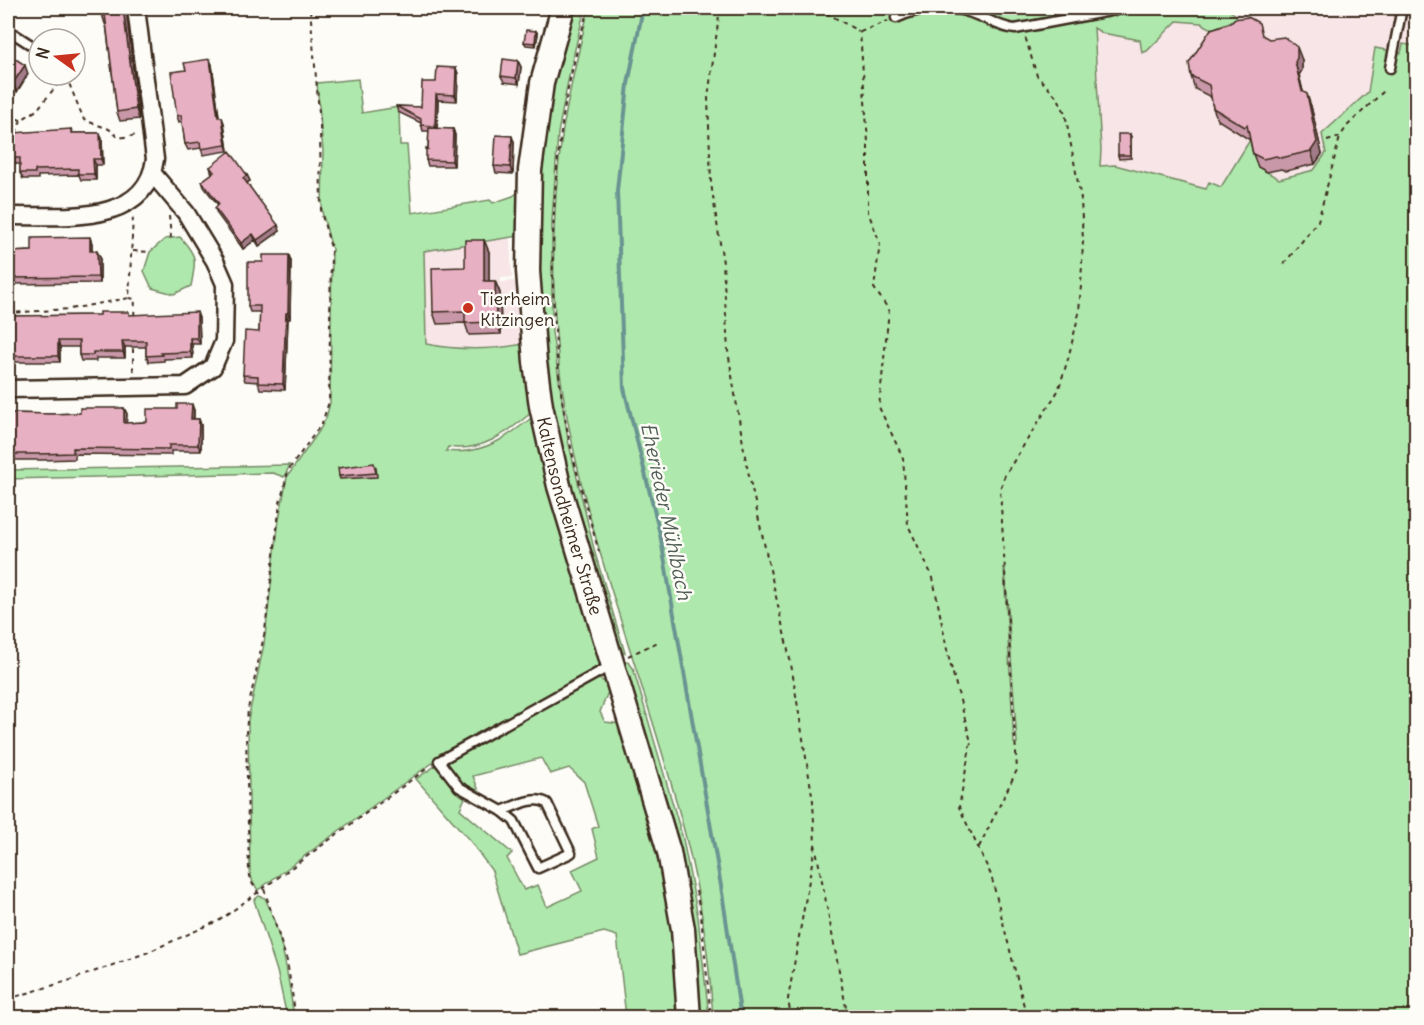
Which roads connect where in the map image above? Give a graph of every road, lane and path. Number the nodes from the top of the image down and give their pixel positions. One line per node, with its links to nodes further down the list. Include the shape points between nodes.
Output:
1 (136, 8): 20 (street)
2 (310, 8): 45 (path, via 320,124 321,212 331,248 329,402 322,423 286,478 265,631 248,710 249,872)
3 (563, 8): 38 (main road, Kaltensondheimer Straße, via 542,84 528,202 529,297 535,362 552,455)
4 (588, 8): 36 (path, via 558,154 554,322 561,394)
5 (720, 8): 41 (path, via 708,98 711,183 723,263 728,351 746,462 791,664 813,801)
6 (781, 8): 12 (path, via 828,14)
7 (1126, 8): 10 (lane)
8 (1402, 8): 14 (lane)
9 (896, 18): 10 (lane, via 920,9 951,8 1010,28); 12 (path)
10 (1023, 28): 42 (path, via 1038,76 1058,98 1065,113 1081,199 1081,285 1079,313 1058,391 1000,489 1017,770)
11 (8, 30): 13 (lane)
12 (860, 32): 42 (path, via 868,142 868,212 880,243 874,288 889,310 879,407 903,458 908,525 933,578 970,742 959,807)
13 (27, 42)
14 (1390, 68)
15 (55, 87): 19 (path, via 37,110)
16 (70, 87): 20 (path, via 84,120 109,129 119,138)
17 (1386, 89): 21 (path)
18 (8, 116): 19 (path)
19 (21, 120): 23 (path)
20 (152, 132): 24 (street)
21 (1340, 137): 22 (path); 29 (path, via 1318,221)
22 (1327, 141)
23 (8, 152)
24 (153, 174): 25 (street); 34 (street, via 186,213 225,284 224,341 213,367 186,386)
25 (134, 198): 26 (street, via 96,215); 27 (path)
26 (8, 216)
27 (133, 251): 28 (path); 30 (path)
28 (150, 252)
29 (1284, 264)
30 (129, 298): 31 (path, via 70,309); 32 (path, via 135,299)
31 (8, 313)
32 (134, 321)
33 (134, 343): 34 (path)
34 (132, 386): 35 (street)
35 (8, 388)
36 (601, 559)
37 (660, 641): 38 (path)
38 (625, 658): 39 (lane); 48 (main road, Kaltensondheimer Straße, via 683,929)
39 (439, 761): 40 (lane, via 459,787); 44 (path)
40 (502, 811): 40 (lane, via 514,821 538,868 572,853 547,803 534,800)
41 (815, 843): 50 (path, via 788,999); 51 (path)
42 (978, 848): 52 (path, via 991,875)
43 (694, 883): 49 (path)
44 (264, 889): 45 (path); 47 (path, via 287,961)
45 (259, 894): 46 (path, via 220,920 179,939)
46 (8, 999)
47 (296, 1017)
48 (689, 1017)
49 (711, 1017)
50 (791, 1017)
51 (848, 1017)
52 (1028, 1017)
53 (1289, 1017): 54 (path)
54 (1328, 1017)

